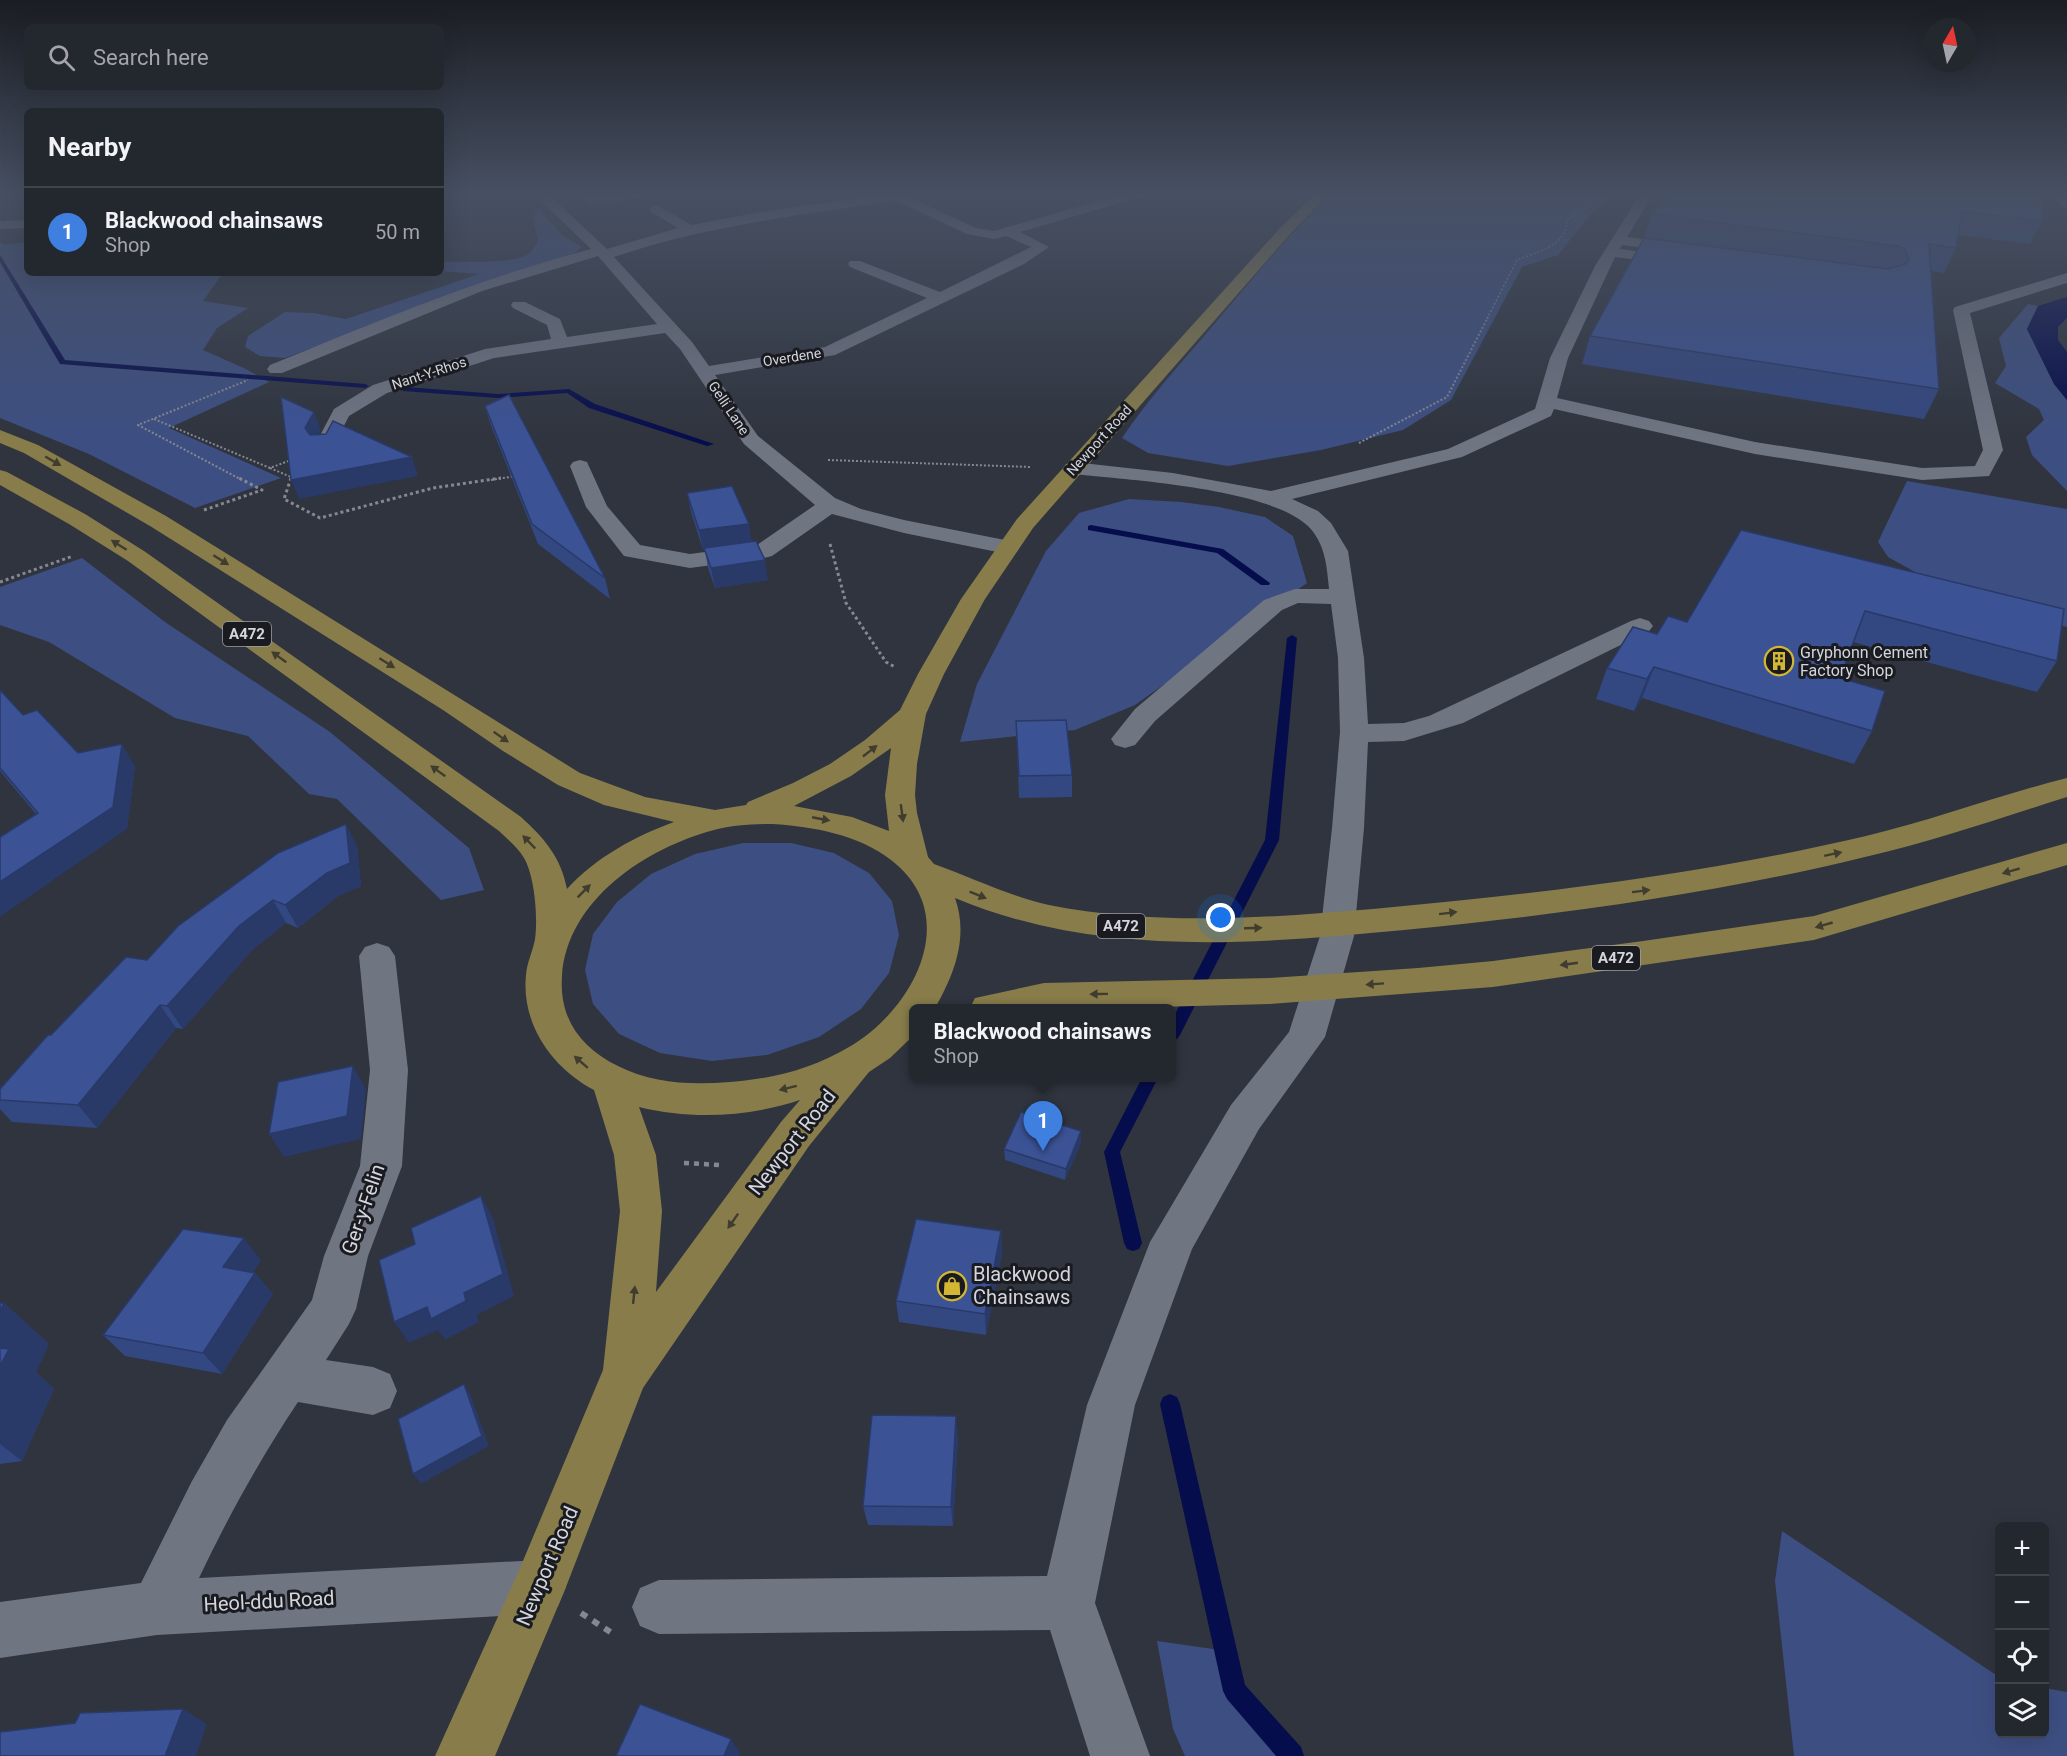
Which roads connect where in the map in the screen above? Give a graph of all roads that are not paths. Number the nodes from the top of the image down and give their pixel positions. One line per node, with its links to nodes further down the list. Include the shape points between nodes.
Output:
1 (519, 275): 12 (street)
2 (623, 275): 10 (street, Gelli Lane)
3 (882, 275): 8 (street)
4 (989, 275): 8 (street, Overdene)
5 (1246, 275): 18 (main road, Newport Road)
6 (1600, 275): 14 (street, via 1559,358)
7 (2067, 278): 14 (street, via 1961,310 1993,450 1982,472 1922,474 1755,448)
8 (940, 298): 13 (street, Overdene, via 829,351)
9 (519, 305): 11 (street, via 554,322)
10 (669, 327): 11 (street, Nant-Y-Rhos); 13 (street, Gelli Lane)
11 (561, 343): 16 (street, Nant-Y-Rhos, via 491,352 380,389 341,413)
12 (276, 369)
13 (704, 372): 21 (street, Gelli Lane, via 751,440)
14 (1546, 401): 20 (street, via 1544,412 1455,453)
15 (0, 436): 29 (main road, one-way to 29, via 31,449 158,521 569,779 643,806)
16 (324, 447)
17 (580, 466): 21 (street, via 597,507 632,551 690,561 764,551)
18 (1073, 468): 20 (street, via 1215,485); 22 (main road, Newport Road)
19 (0, 476): 32 (main road, A472, one-way to 19, via 551,896 542,861 510,824 136,556)
20 (1271, 498): 23 (street, via 1310,516 1323,528 1336,551)
21 (824, 510): 22 (street, Gelli Lane)
22 (1007, 547): 25 (main road, Newport Road, via 973,599)
23 (1344, 597): 26 (street); 27 (street, via 1295,596 1273,605 1145,715)
24 (1640, 626): 26 (street, via 1426,728 1389,735)
25 (912, 714): 29 (main road, Newport Road, one-way to 25, via 830,778 864,756); 31 (main road, Newport Road, one-way to 31, via 900,795 901,813)
26 (1354, 732): 43 (street, via 1337,936 1306,1037 1245,1116 1172,1242 1110,1405)
27 (1125, 739)
28 (2067, 787): 31 (main road, A472, one-way to 28, via 984,898 1081,922 1195,931 1394,919 1662,888 1866,847)
29 (729, 817): 31 (main road, one-way to 31, via 797,815 849,826 893,846); 32 (main road, Newport Road, one-way to 29, via 579,894 599,876 653,843)
30 (2067, 854): 35 (main road, A472, one-way to 35, via 1814,928 1666,950 1428,981 1270,991 1044,997)
31 (918, 866): 34 (main road, via 941,903 944,922 940,961)
32 (552, 937): 38 (main road, one-way to 32, via 584,1066 563,1045 550,1023 543,984)
33 (377, 956): 40 (street, Ger-y-Felin, via 389,1070 381,1166 346,1256 333,1309)
34 (919, 1004)
35 (1008, 1004)
36 (909, 1021): 37 (main road)
37 (859, 1060): 38 (main road, one-way to 38, via 793,1088 708,1100 662,1096); 39 (main road, Newport Road, one-way to 39, via 795,1134)
38 (610, 1081): 39 (main road, Newport Road, one-way to 38, via 642,1212 635,1155)
39 (625, 1374): 42 (main road, Newport Road)
40 (289, 1377): 41 (street); 45 (street, Ger-y-Felin, via 239,1448)
41 (373, 1392)
42 (539, 1587): 45 (street, Heol-ddu Road); 47 (main road, Newport Road)
43 (1068, 1603): 44 (street); 48 (street)
44 (659, 1607)
45 (157, 1608): 46 (street, Heol-ddu Road)
46 (0, 1630)
47 (465, 1756)
48 (1120, 1756)

